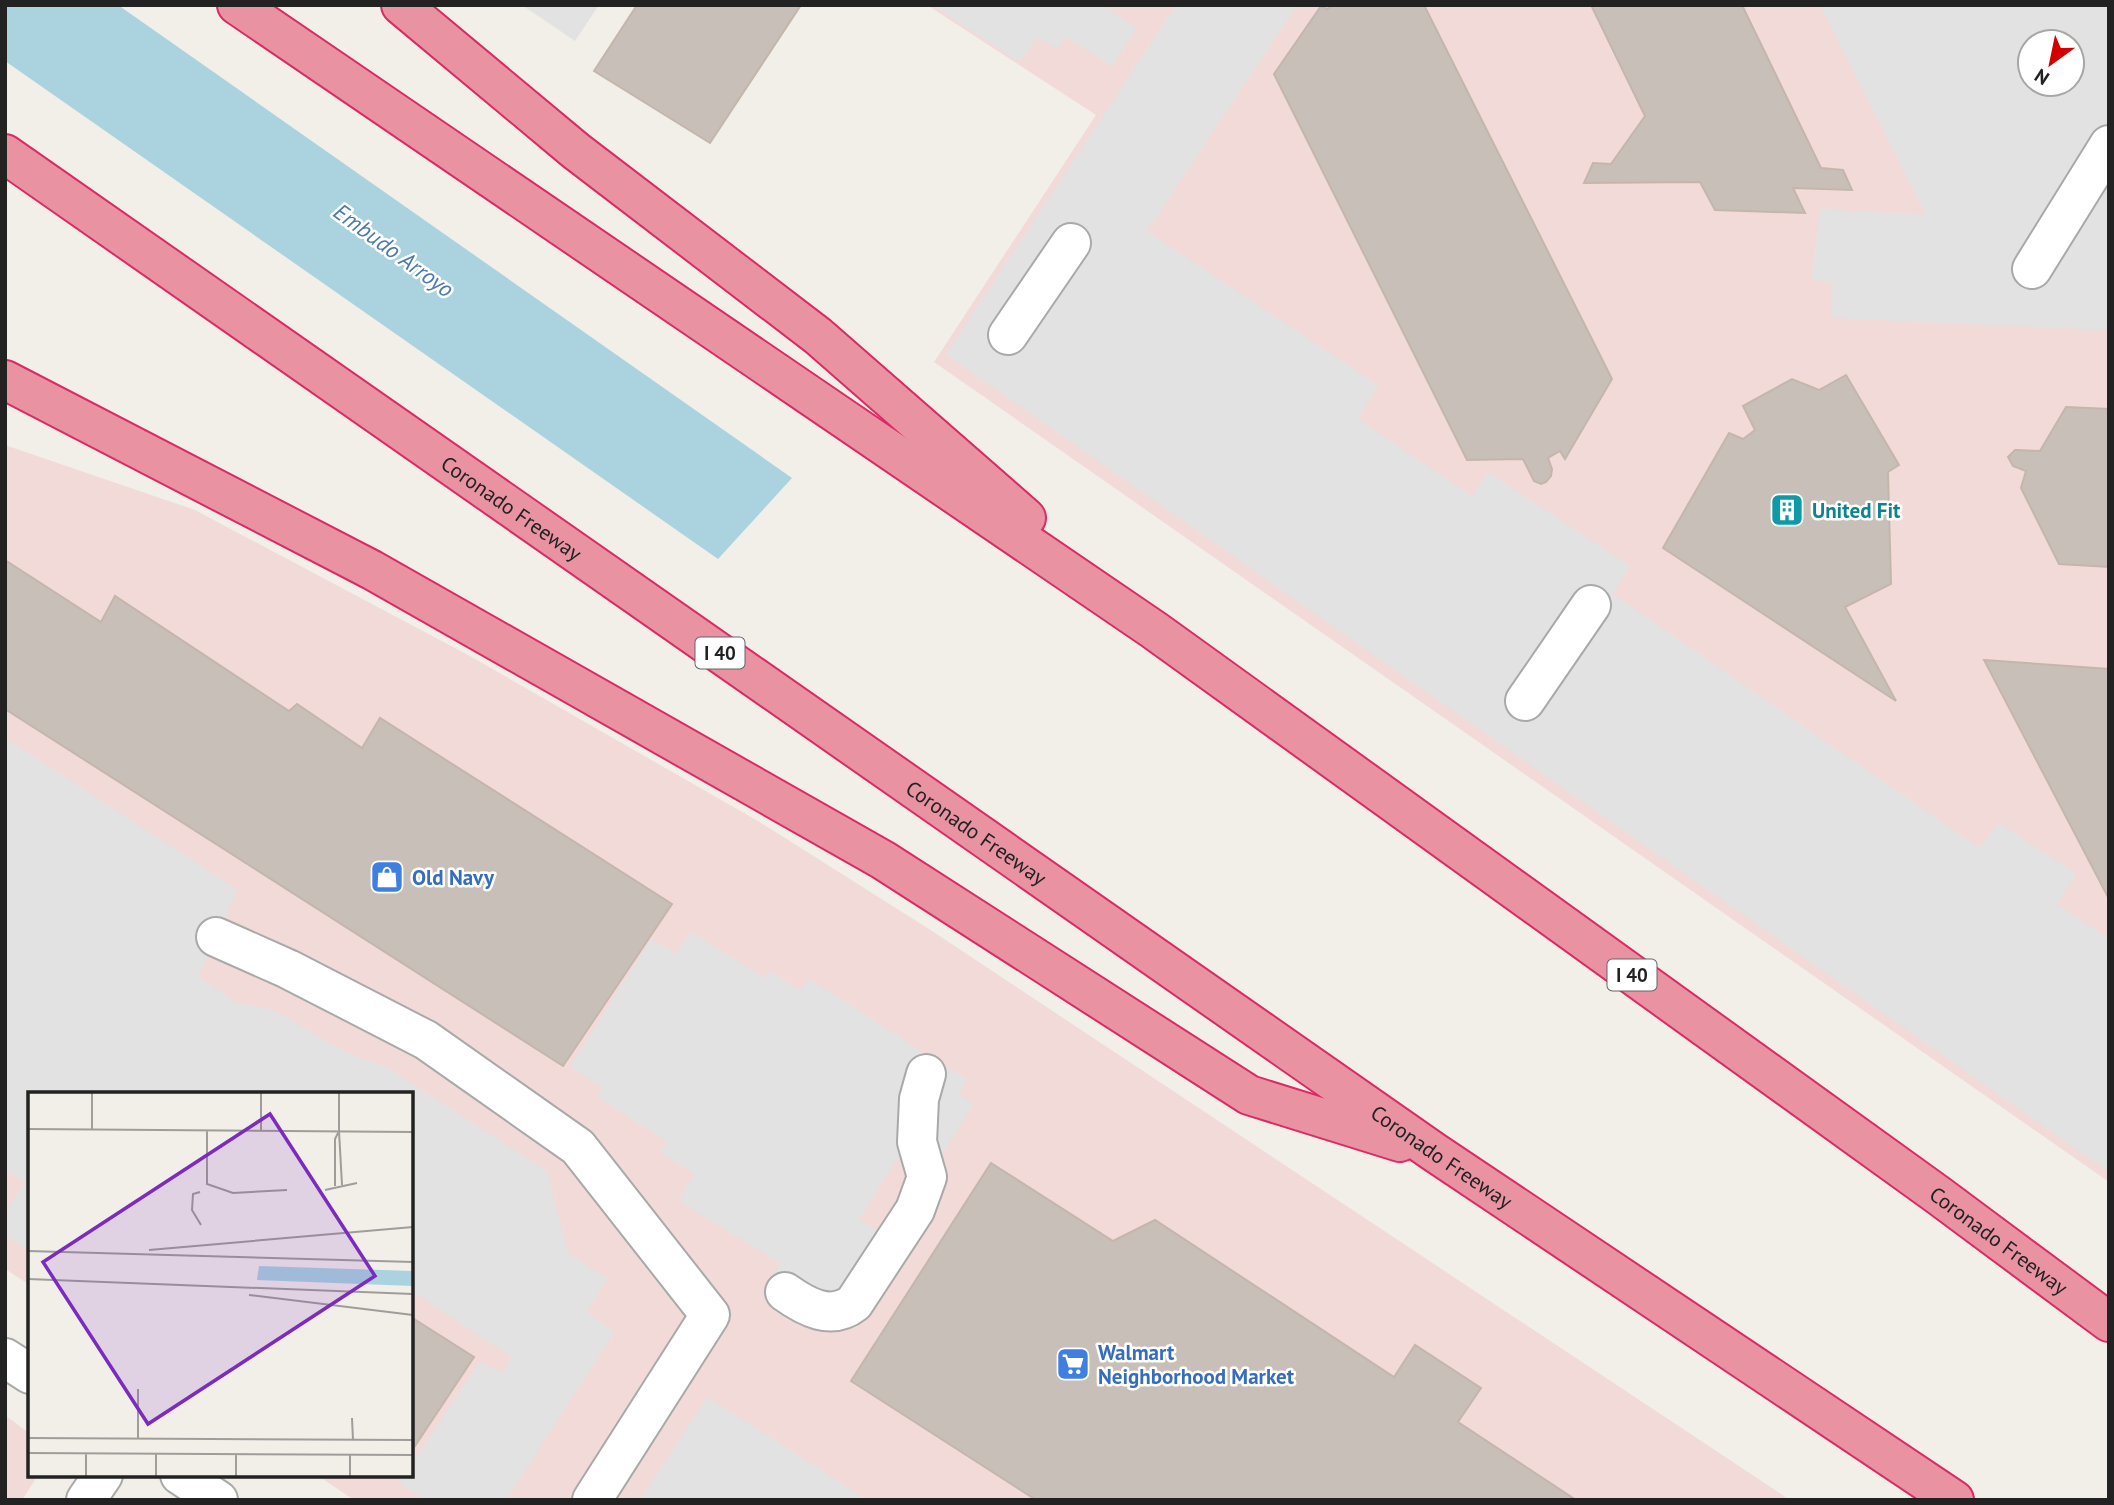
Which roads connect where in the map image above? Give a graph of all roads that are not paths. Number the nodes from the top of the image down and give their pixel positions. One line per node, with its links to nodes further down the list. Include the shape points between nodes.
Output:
1 (237, 5): 10 (highway, Coronado Freeway / I 40)
2 (401, 5): 10 (highway, via 576,151 818,336)
3 (2109, 145): 6 (street)
4 (5, 154): 14 (highway, Coronado Freeway / I 40)
5 (1071, 243): 7 (street)
6 (2032, 269)
7 (1008, 335)
8 (5, 380): 14 (highway, via 372,570 883,860 1248,1096)
9 (1591, 605): 11 (street)
10 (1154, 631): 16 (highway, Coronado Freeway / I 40)
11 (1525, 701)
12 (216, 937): 23 (street, via 426,1040 578,1147 710,1315)
13 (926, 1074): 15 (street, via 919,1099 917,1142 927,1177 915,1210 846,1309 819,1311)
14 (1434, 1152): 24 (highway, Coronado Freeway / I 40)
15 (785, 1292)
16 (2109, 1322)
17 (5, 1358): 18 (street)
18 (28, 1373)
19 (102, 1477): 21 (street)
20 (183, 1477): 22 (street)
21 (86, 1500)
22 (218, 1500)
23 (592, 1500)
24 (1954, 1500)

